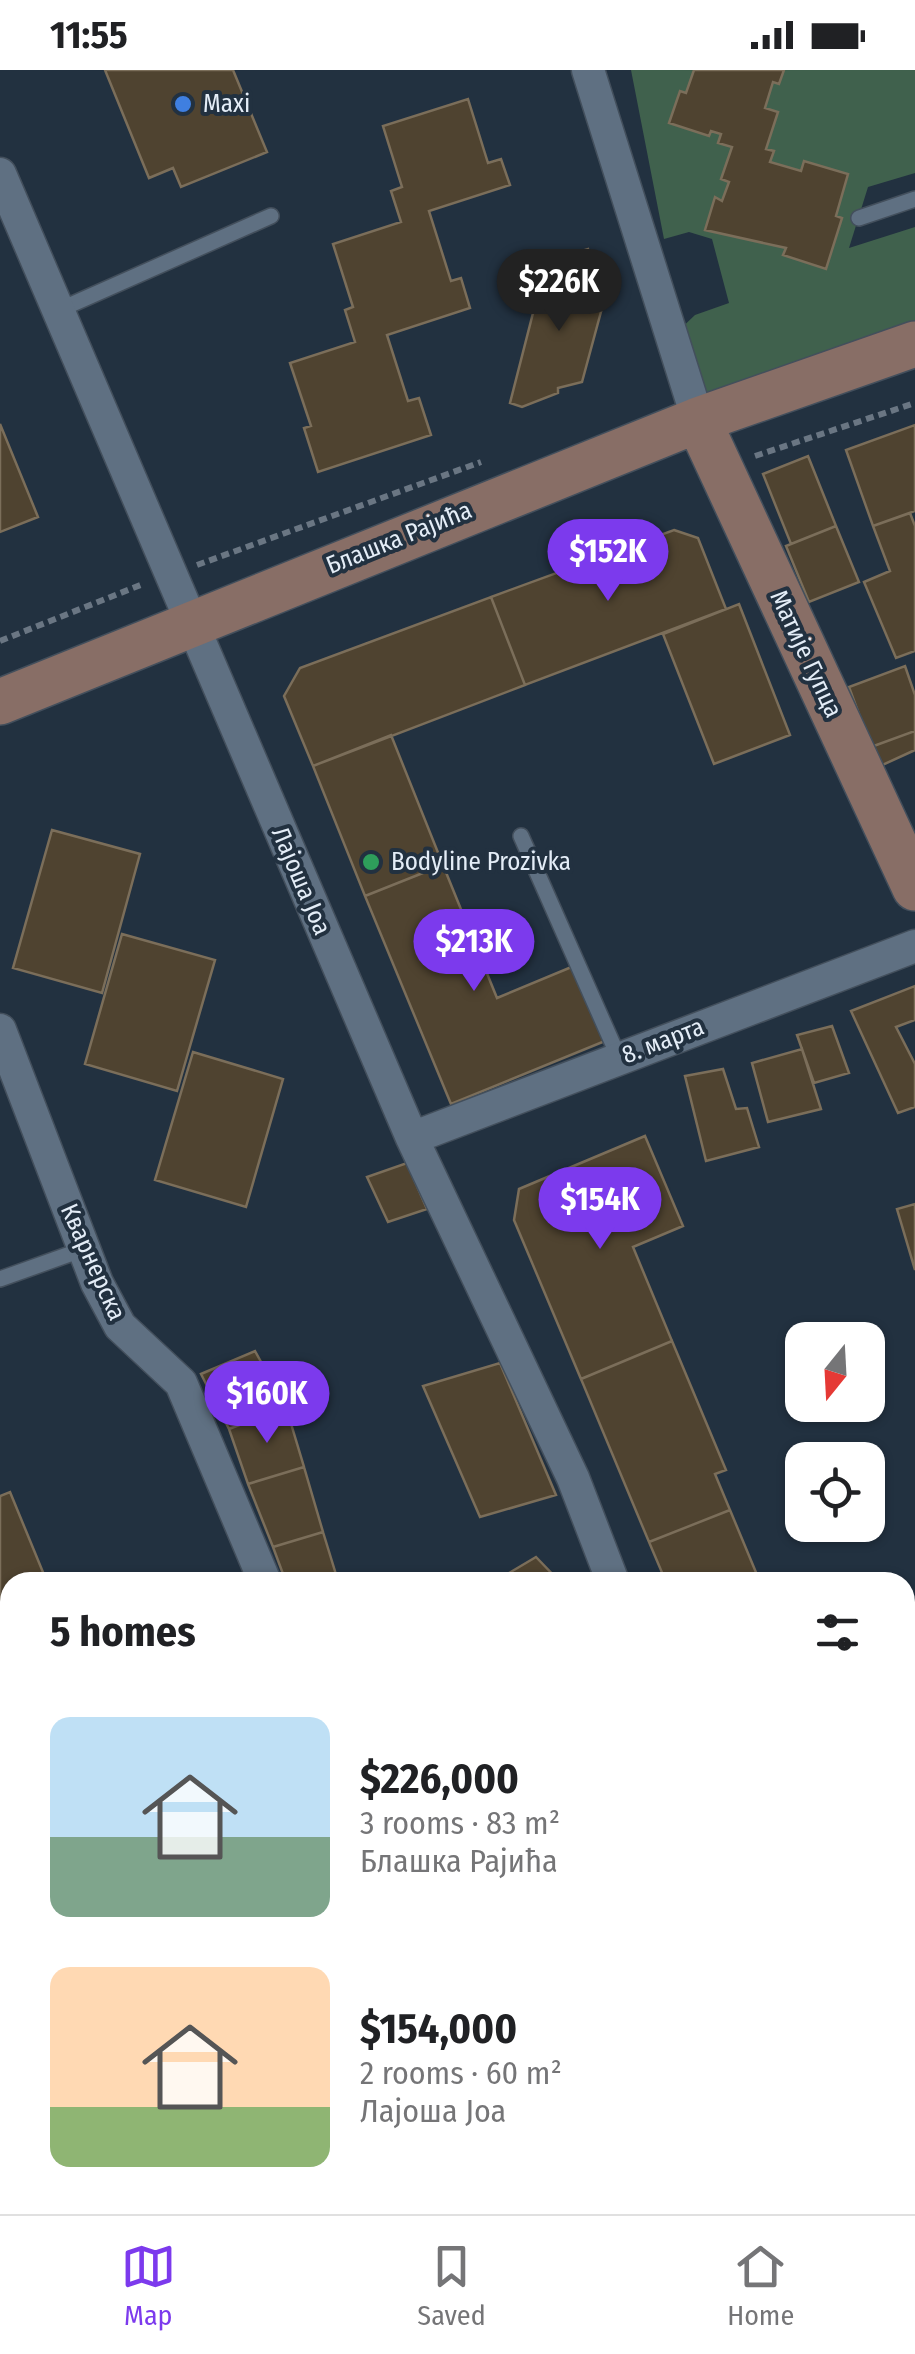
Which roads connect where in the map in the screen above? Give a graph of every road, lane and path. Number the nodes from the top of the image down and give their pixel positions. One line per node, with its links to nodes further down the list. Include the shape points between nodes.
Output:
1 (588, 70): 9 (street)
2 (0, 174): 6 (street, Лајоша Јоа)
3 (915, 199): 5 (lane)
4 (271, 216): 6 (lane)
5 (859, 218)
6 (59, 310): 12 (street, Лајоша Јоа)
7 (915, 344): 9 (street, Блашка Рајића)
8 (915, 403): 11 (path)
9 (698, 420): 11 (street, Матије Гупца); 13 (street, Блашка Рајића)
10 (484, 461): 12 (path)
11 (720, 468): 17 (street, Матије Гупца)
12 (170, 572): 13 (street, Лајоша Јоа); 14 (path)
13 (190, 622): 15 (street, Блашка Рајића); 21 (street, Лајоша Јоа)
14 (0, 641)
15 (0, 702)
16 (520, 836): 20 (lane)
17 (915, 888)
18 (915, 946): 20 (street, 8. марта)
19 (0, 1030): 22 (street, Кварнерска)
20 (619, 1058): 21 (street, 8. марта)
21 (412, 1138): 25 (street, Лајоша Јоа, via 573,1478)
22 (84, 1249): 23 (lane); 24 (street, Кварнерска, via 120,1326 181,1382)
23 (0, 1279)
24 (260, 1572)
25 (609, 1572)

